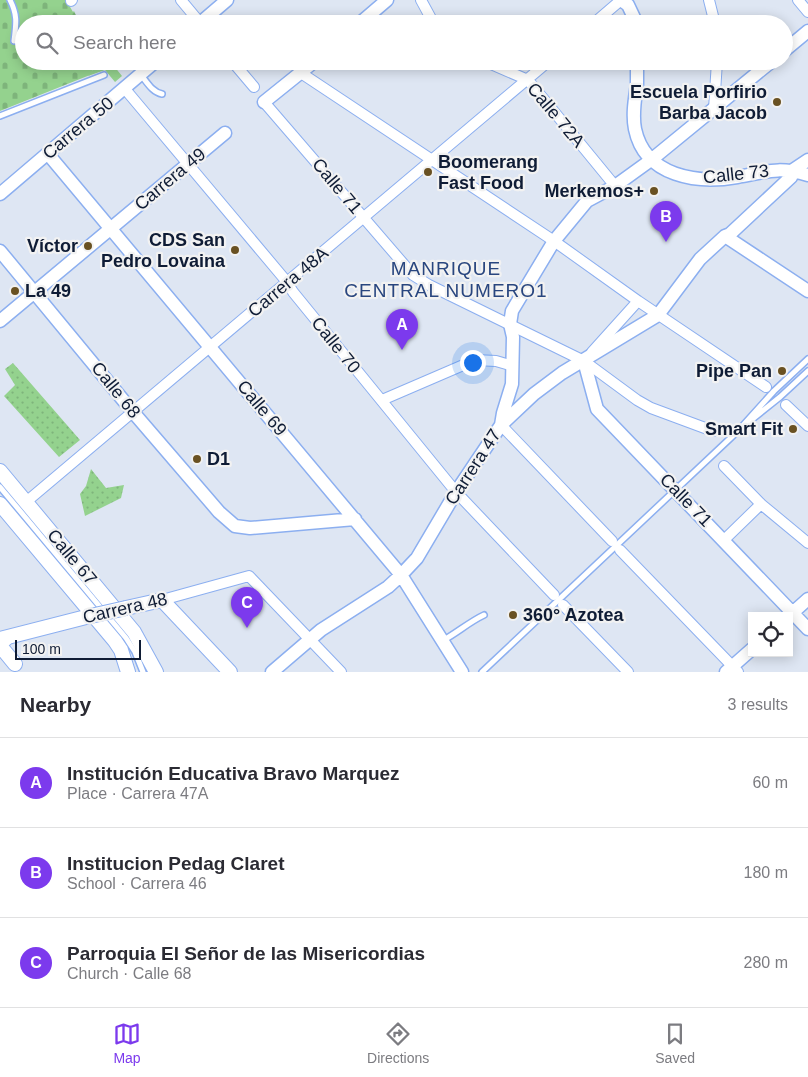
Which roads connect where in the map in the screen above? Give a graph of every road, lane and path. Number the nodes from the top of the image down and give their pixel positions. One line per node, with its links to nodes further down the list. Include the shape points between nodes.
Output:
1 (10, 0): 10 (lane)
2 (181, 0): 11 (street)
3 (227, 0): 12 (street)
4 (421, 0): 14 (street)
5 (621, 0): 15 (street); 16 (street); 17 (street)
6 (709, 0): 18 (street)
7 (798, 0): 9 (street)
8 (379, 2): 13 (street)
9 (808, 12)
10 (15, 15)
11 (193, 15)
12 (209, 15)
13 (368, 15)
14 (429, 15)
15 (604, 15)
16 (626, 15)
17 (633, 15)
18 (712, 15)
19 (808, 31): 22 (street)
20 (15, 32): 21 (lane)
21 (14, 41)
22 (793, 44)
23 (146, 70): 32 (street, Carrera 50)
24 (240, 70): 36 (street)
25 (305, 70): 33 (street)
26 (505, 70): 35 (street, Calle 72A)
27 (539, 70): 35 (street, Carrera 48A)
28 (637, 70): 44 (street, Calle 73, via 635,128 638,139)
29 (644, 70): 44 (street, via 642,127)
30 (716, 70): 40 (street)
31 (761, 70): 40 (street, Carrera 47)
32 (141, 74): 37 (street, Carrera 50); 38 (lane, via 150,88)
33 (301, 74): 39 (street); 45 (street)
34 (104, 75): 41 (lane)
35 (528, 80): 45 (street, Carrera 48A); 48 (street, Calle 72A)
36 (254, 87)
37 (125, 89): 43 (street, Carrera 50); 46 (street, Calle 70)
38 (162, 94)
39 (264, 102): 50 (street, Calle 71)
40 (714, 109): 44 (street, Carrera 47)
41 (0, 116)
42 (225, 133): 46 (street, Carrera 49)
43 (48, 154): 49 (street, Carrera 50); 51 (street, Calle 69)
44 (654, 158): 47 (street, Calle 73, via 667,171 700,179 736,178 767,170); 48 (street, Carrera 47)
45 (431, 160): 50 (street, Carrera 48A); 53 (street)
46 (188, 164): 51 (street, Carrera 49); 55 (street, Calle 70)
47 (804, 168): 52 (street)
48 (615, 186): 53 (street, Carrera 47, via 587,201)
49 (0, 194)
50 (364, 218): 55 (street, Carrera 48A); 61 (street, Calle 71, via 408,270 424,282)
51 (111, 228): 57 (street, Carrera 49); 62 (street, Calle 69)
52 (725, 236): 56 (street); 59 (street, via 700,260)
53 (554, 241): 58 (street); 61 (street, Carrera 47, via 512,311)
54 (0, 251): 57 (street, Calle 68)
55 (287, 282): 62 (street, Carrera 48A); 68 (street, Calle 70)
56 (808, 291)
57 (34, 292): 60 (street, Carrera 49); 70 (street, Calle 68)
58 (638, 301): 59 (street); 64 (street)
59 (658, 315): 64 (street); 67 (street)
60 (0, 321)
61 (510, 324): 64 (street, Calle 71); 65 (street, Carrera 47)
62 (210, 346): 70 (street, Carrera 48A); 83 (street, Calle 69)
63 (808, 359): 73 (lane)
64 (584, 361): 71 (street, via 534,394); 74 (street, Calle 71, via 651,408); 78 (street, Calle 71, via 597,409)
65 (513, 366): 68 (street, via 476,360); 71 (street, Carrera 47, via 512,384)
66 (808, 371): 73 (lane)
67 (766, 386)
68 (382, 400): 79 (street, Calle 70)
69 (786, 405): 72 (street)
70 (133, 412): 80 (street, Carrera 48A); 83 (street, Calle 68, via 219,512 235,526 250,528)
71 (501, 425): 79 (street, Carrera 47); 85 (street)
72 (808, 426)
73 (738, 430): 78 (lane)
74 (713, 432)
75 (724, 466): 82 (street)
76 (0, 471): 80 (main road, Calle 67)
77 (0, 487): 106 (lane, via 126,638)
78 (675, 489): 84 (street, Calle 71); 112 (lane)
79 (456, 492): 88 (street, Carrera 47, via 417,558); 89 (street, Calle 70)
80 (26, 502): 107 (main road, Calle 67, via 134,632)
81 (0, 504): 105 (main road, Calle 67, via 115,641)
82 (761, 504): 84 (street); 86 (street)
83 (355, 519): 88 (street, Calle 69)
84 (724, 540): 93 (street, Calle 71)
85 (612, 541)
86 (808, 543)
87 (620, 550): 104 (street)
88 (402, 575): 99 (street, Carrera 47); 100 (street, Calle 69)
89 (554, 595)
90 (808, 599): 94 (street)
91 (162, 600): 98 (main road, Carrera 48, bridge); 99 (street, Carrera 48, via 249,576); 108 (main road)
92 (563, 605): 113 (street)
93 (789, 612)
94 (793, 612)
95 (484, 615): 100 (lane)
96 (793, 616): 97 (street, Calle 71)
97 (808, 629)
98 (4, 638): 103 (main road, via 1,647)
99 (310, 640): 109 (street, Carrera 47); 110 (street)
100 (442, 641): 111 (street, Calle 69)
101 (748, 653): 104 (street)
102 (0, 655): 103 (street)
103 (19, 668)
104 (732, 670)
105 (128, 672)
106 (143, 672)
107 (156, 672)
108 (230, 672)
109 (272, 672)
110 (341, 672)
111 (462, 672)
112 (482, 672)
113 (628, 672)

